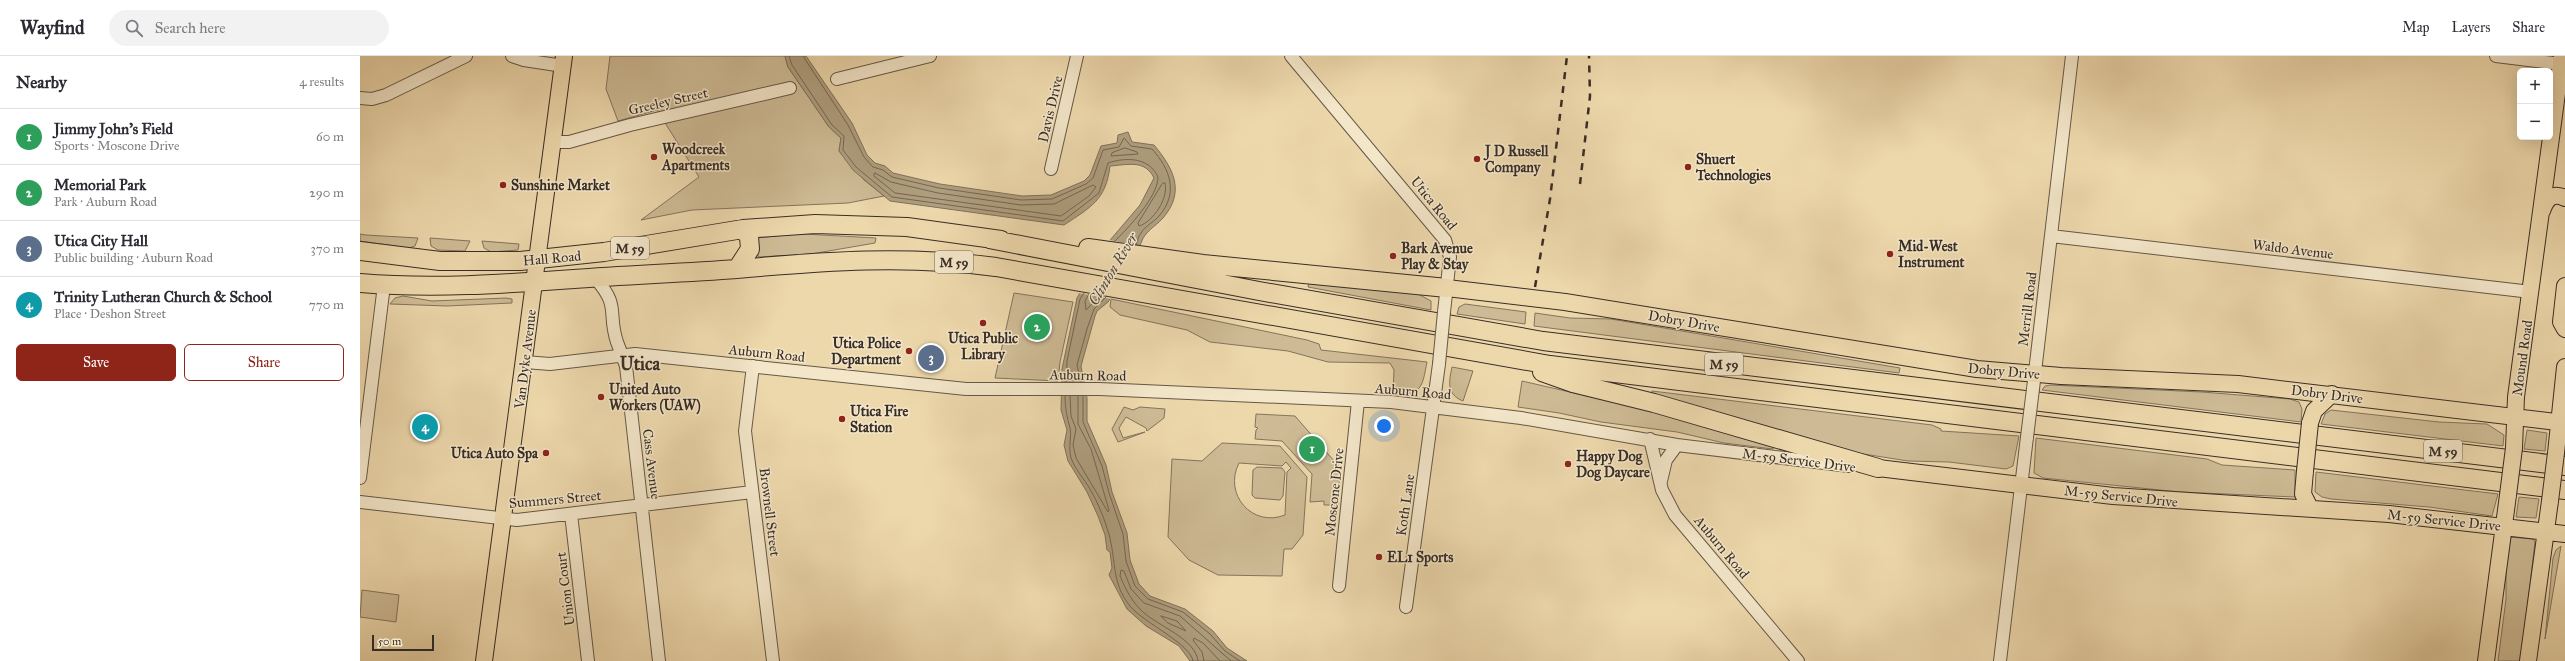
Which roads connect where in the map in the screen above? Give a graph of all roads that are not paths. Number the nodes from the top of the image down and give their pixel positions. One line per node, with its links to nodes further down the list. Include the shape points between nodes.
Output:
1 (466, 56): 12 (street, via 386,95 372,99)
2 (512, 56): 9 (street, via 524,60)
3 (930, 56): 10 (street)
4 (1078, 56): 14 (street, Davis Drive)
5 (1291, 56): 28 (street, Utica Road, via 1446,240 1450,257)
6 (2072, 56): 18 (street, Merrill Road)
7 (2496, 56): 8 (street)
8 (2562, 60): 16 (main road, Mound Road)
9 (563, 61): 13 (main road, Van Dyke Avenue)
10 (837, 79)
11 (790, 88): 13 (street, Greeley Street, via 623,126 569,142)
12 (360, 98)
13 (554, 142): 20 (main road, Van Dyke Avenue)
14 (1051, 169)
15 (2565, 198): 16 (main road, via 2558,195 2550,197 2545,201)
16 (2542, 214): 29 (main road, Mound Road)
17 (743, 230): 20 (highway, Hall Road / M 59); 21 (highway, M 59, via 815,224 907,227); 22 (highway, via 749,237 750,249)
18 (2051, 236): 29 (street, Waldo Avenue); 36 (street, Merrill Road)
19 (360, 251): 20 (highway, Hall Road / M 59, via 440,261)
20 (538, 260): 24 (main road, Van Dyke Avenue)
21 (1133, 261): 28 (highway, via 1218,265); 44 (highway, M 59, via 1543,341)
22 (736, 269): 23 (highway, Hall Road / M 59); 32 (highway, M 59, via 841,260 925,259 996,267)
23 (595, 278): 24 (highway, Hall Road / M 59); 31 (street, Cass Avenue, via 610,298 617,341)
24 (535, 282): 26 (highway, Hall Road / M 59, via 436,286); 33 (main road, Van Dyke Avenue)
25 (360, 283): 26 (highway, Hall Road / M 59)
26 (384, 285): 46 (street)
27 (2565, 286): 30 (main road, via 2561,322)
28 (1447, 288): 36 (main road, Dobry Drive, via 1627,311 1937,363); 39 (street, Utica Road, bridge)
29 (2531, 292): 40 (main road, Mound Road, via 2516,396)
30 (2565, 329)
31 (623, 355): 33 (street, Auburn Road, via 550,364); 34 (street, Auburn Road, via 649,355); 52 (street, Cass Avenue)
32 (1504, 358): 45 (highway, via 1572,383 1654,403); 49 (highway, M 59, via 1628,376)
33 (525, 362): 55 (main road, Van Dyke Avenue)
34 (753, 366): 38 (street, Auburn Road, via 939,388 1099,389); 50 (street, Brownell Street, via 745,427)
35 (2565, 367): 41 (main road)
36 (2033, 382): 37 (main road, Dobry Drive, via 2211,382); 48 (street, Merrill Road, bridge)
37 (2332, 394): 40 (main road, Dobry Drive); 53 (main road, bridge, via 2314,411 2310,423 2304,494)
38 (1358, 401): 39 (street, Auburn Road); 59 (street, Moscone Drive)
39 (1433, 407): 42 (street, Auburn Road, via 1547,421); 60 (street, Koth Lane)
40 (2516, 417): 41 (main road, Dobry Drive); 56 (main road, Mound Road, bridge)
41 (2562, 422): 44 (main road)
42 (1650, 439): 43 (street, Auburn Road); 47 (street, Auburn Road)
43 (1677, 445): 45 (street, M-59 Service Drive); 47 (street, via 1666,460)
44 (2560, 459): 57 (main road, bridge)
45 (1878, 468): 48 (main road, M-59 Service Drive)
46 (360, 478)
47 (1660, 484): 65 (street, Auburn Road, via 1675,515)
48 (2021, 486): 53 (main road, M-59 Service Drive, via 2181,502); 66 (street, Merrill Road)
49 (2565, 490)
50 (752, 492): 52 (street, Summers Street); 64 (street, Brownell Street)
51 (360, 502): 55 (street, Summers Street)
52 (642, 505): 54 (street, Summers Street); 63 (street, Cass Avenue)
53 (2310, 508): 56 (main road, M-59 Service Drive)
54 (571, 514): 55 (street, Summers Street); 62 (street, Union Court)
55 (503, 519): 61 (main road, Van Dyke Avenue)
56 (2503, 527): 57 (main road, M-59 Service Drive); 67 (main road, Mound Road)
57 (2544, 532): 58 (main road, M-59 Service Drive); 68 (main road)
58 (2565, 534)
59 (1339, 586)
60 (1406, 607)
61 (484, 661)
62 (588, 661)
63 (659, 661)
64 (773, 661)
65 (1798, 661)
66 (2000, 661)
67 (2486, 661)
68 (2528, 661)

